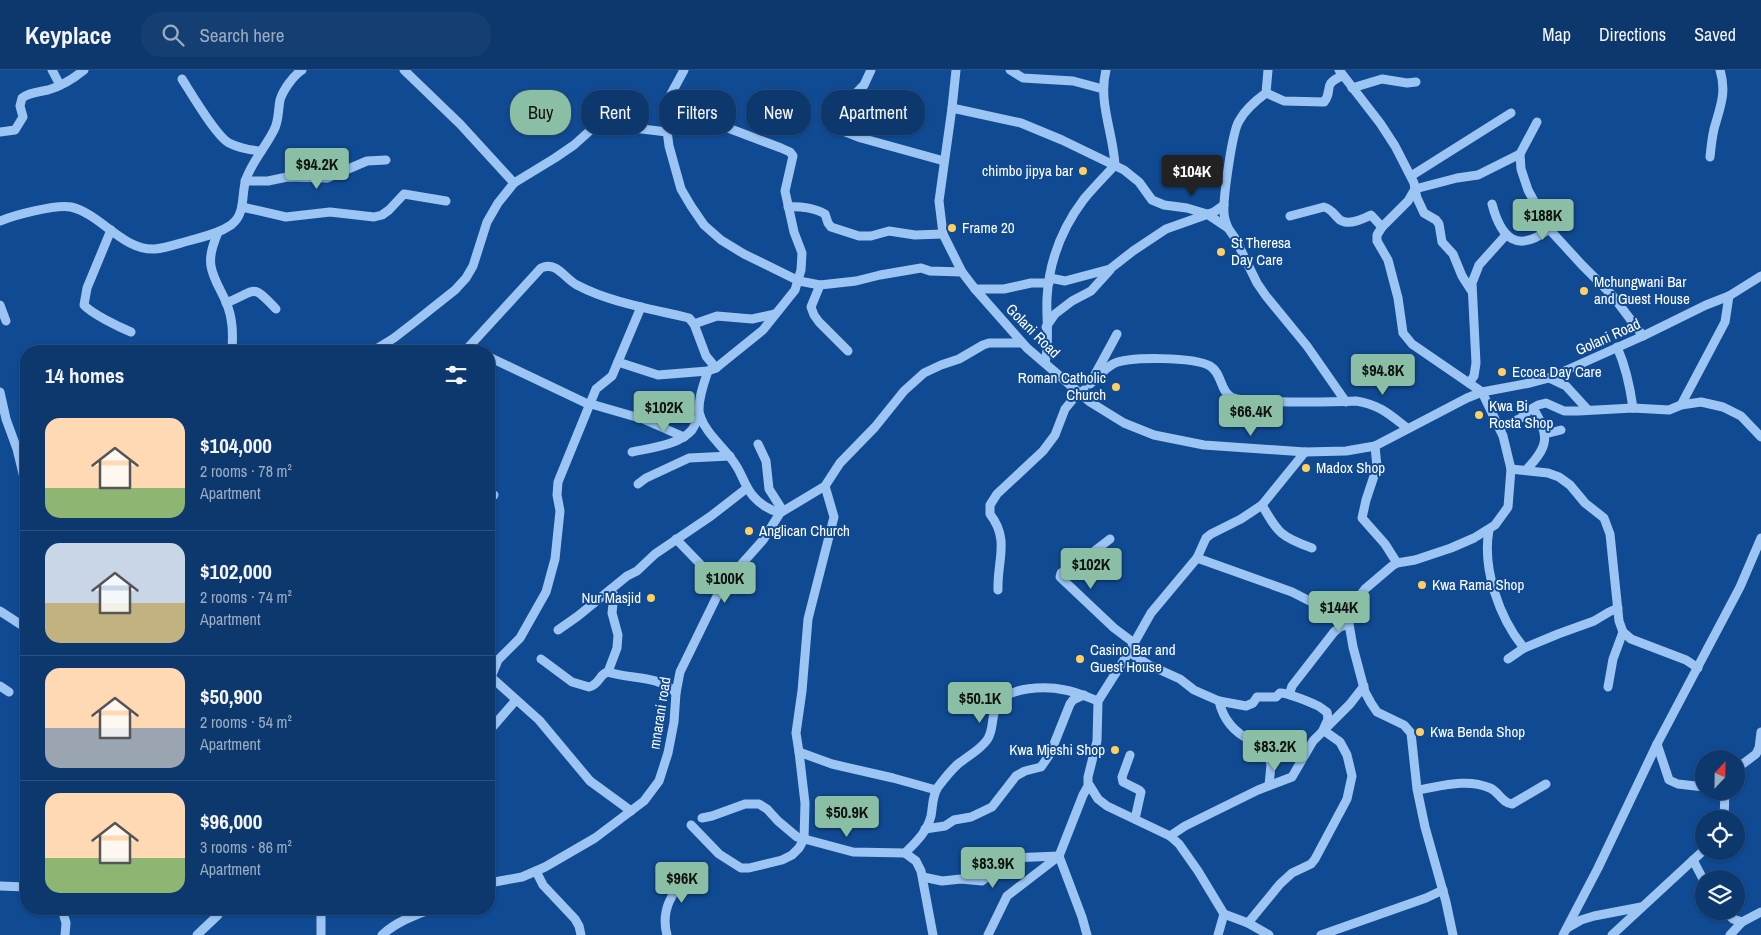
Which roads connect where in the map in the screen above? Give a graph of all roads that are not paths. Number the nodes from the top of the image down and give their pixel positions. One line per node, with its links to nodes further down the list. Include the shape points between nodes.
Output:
1 (52, 70): 15 (street)
2 (84, 70): 15 (street)
3 (404, 70): 35 (street)
4 (684, 70): 18 (street)
5 (871, 70): 31 (street, via 864,85 832,121 843,131 861,138)
6 (956, 70): 20 (street, Golani Road)
7 (1010, 70): 17 (street, via 1023,78 1064,80)
8 (1106, 70): 17 (street)
9 (1268, 70): 19 (street)
10 (1719, 70): 29 (street, via 1723,79 1723,95)
11 (300, 71): 27 (street, via 285,90 280,100 276,128)
12 (1340, 73): 16 (street); 19 (street, via 1330,83 1324,102 1284,100)
13 (182, 79): 27 (street, via 227,142)
14 (1416, 82): 16 (street, via 1382,79)
15 (60, 85): 25 (street, via 27,93 22,98 23,117 16,130)
16 (1352, 88): 33 (street, via 1385,130)
17 (1103, 89): 32 (street)
18 (673, 90)
19 (1266, 93): 39 (street, via 1247,109 1238,122)
20 (952, 108): 31 (street, Golani Road); 32 (street, via 1021,123)
21 (1511, 113): 33 (street)
22 (1537, 122): 28 (street)
23 (659, 131): 35 (street, via 594,126 556,158)
24 (736, 131): 41 (street, via 793,156 785,191)
25 (0, 132)
26 (668, 135): 55 (street, via 681,189 704,224 721,240 744,254)
27 (260, 151): 34 (street)
28 (1520, 154): 36 (street, via 1478,175); 48 (street, via 1528,190)
29 (1710, 157)
30 (386, 160): 34 (street, via 367,161 327,178)
31 (944, 161): 50 (street, Golani Road, via 939,201)
32 (1115, 165): 42 (street, via 1139,182 1152,200); 56 (street, via 1084,199 1063,232)
33 (1411, 176): 36 (street)
34 (245, 181): 40 (street)
35 (514, 183): 74 (street, via 487,222 466,278)
36 (1415, 189): 45 (street, via 1408,201); 59 (street, via 1424,213 1439,224 1442,242 1453,254)
37 (446, 201): 40 (street, via 404,194 382,216 374,217 330,212 286,217)
38 (1492, 204): 51 (street, via 1496,221)
39 (1224, 205): 42 (street); 46 (street)
40 (242, 207): 49 (street, via 232,224)
41 (788, 207): 50 (street, via 820,211 831,227 858,236 889,231 915,235); 55 (street, via 802,252)
42 (1207, 214): 46 (street); 52 (street, via 1166,229)
43 (1290, 216): 45 (street, via 1324,207 1347,222 1371,215)
44 (0, 221): 47 (street, via 68,206 97,219)
45 (1382, 227): 83 (street, via 1377,241 1388,260 1403,333 1412,344)
46 (1228, 228): 88 (street, via 1257,283)
47 (111, 230): 49 (street, via 140,247 154,249); 69 (street, via 84,305)
48 (1549, 230): 51 (street, via 1531,241 1521,242); 71 (street, via 1612,295)
49 (218, 232): 61 (street, via 211,264)
50 (943, 234): 53 (street, Golani Road)
51 (1506, 235): 59 (street, via 1479,265)
52 (1110, 269): 56 (street, via 1065,281); 68 (street, via 1091,291 1055,314)
53 (962, 272): 57 (street, via 930,272 920,268); 58 (street, Golani Road)
54 (1761, 276): 60 (street, Golani Road)
55 (799, 280): 57 (street); 65 (street, via 796,290)
56 (1049, 281): 58 (street, via 1004,289); 68 (street)
57 (820, 285): 77 (street, via 811,307 814,315)
58 (975, 289): 72 (street, Golani Road)
59 (1471, 290): 83 (street, via 1476,363)
60 (1729, 296): 71 (street, Golani Road); 90 (street, via 1725,322)
61 (226, 303): 64 (street, via 258,291); 73 (street, via 233,330)
62 (0, 305): 66 (street)
63 (641, 307): 67 (street, via 688,318); 75 (street, via 599,294 576,284 557,268 546,266); 79 (street)
64 (276, 309)
65 (775, 314): 67 (street, via 752,319 717,316); 81 (street, via 751,341)
66 (6, 321)
67 (694, 324): 81 (street)
68 (1046, 327): 80 (street, via 1048,347)
69 (131, 332)
70 (1117, 334): 84 (street)
71 (1643, 336): 76 (street, Golani Road)
72 (1021, 343): 80 (street, Golani Road); 111 (street, mnarani road, via 989,342 924,373 840,463)
73 (232, 345)
74 (383, 345)
75 (471, 345)
76 (1617, 347): 82 (street, Golani Road); 92 (street, via 1630,383)
77 (848, 351)
78 (495, 360): 89 (street)
79 (618, 362): 81 (street, via 658,375); 89 (street, via 612,376 596,390)
80 (1045, 363): 87 (street, Golani Road)
81 (712, 369): 95 (street, via 700,405)
82 (1549, 378): 86 (street, Golani Road); 93 (street, via 1566,386)
83 (1470, 383): 86 (street)
84 (1090, 384): 87 (street); 88 (street, via 1112,365 1125,360 1189,360 1210,366 1231,396 1245,400)
85 (0, 392): 94 (street)
86 (1482, 392): 96 (street, Golani Road); 97 (street)
87 (1081, 394): 105 (street, Golani Road, via 1124,423 1154,436 1204,445); 124 (street, via 1065,409 1055,435 1043,451 1007,483 990,505 990,514 1001,535)
88 (1346, 402): 96 (street, via 1376,406)
89 (590, 404): 100 (street, via 644,420); 136 (street, via 558,482 560,512 555,559 546,592 520,638 498,660)
90 (1681, 405): 92 (street, via 1669,410); 101 (street, via 1701,402 1724,407 1741,416)
91 (1533, 408): 93 (street, via 1546,403 1564,411); 97 (street, via 1522,418); 99 (street)
92 (1633, 408): 93 (street)
93 (1588, 410)
94 (2, 413): 107 (street)
95 (700, 415): 100 (street, via 693,429); 106 (street)
96 (1407, 428): 103 (street, Golani Road)
97 (1499, 428): 108 (street)
98 (1561, 430): 99 (street)
99 (1545, 434): 109 (street, via 1540,453)
100 (684, 437): 104 (street, via 662,447)
101 (1761, 437)
102 (758, 444): 114 (street, via 766,461 769,489)
103 (1375, 446): 105 (street, Golani Road, via 1346,451); 121 (street, via 1377,467 1362,518)
104 (632, 452)
105 (1305, 452): 113 (street)
106 (730, 456): 110 (street, via 689,458); 112 (street)
107 (20, 468)
108 (1511, 469): 109 (street); 115 (street, via 1508,506)
109 (1526, 470): 125 (street, via 1548,472 1559,477 1604,518 1610,534)
110 (638, 484)
111 (825, 486): 114 (street, mnarani road); 154 (street, via 834,517 808,619 796,733)
112 (747, 488): 114 (street, via 769,510); 117 (street)
113 (1262, 505): 119 (street, via 1279,532); 120 (street, via 1206,538)
114 (782, 512): 122 (street, mnarani road, via 763,540)
115 (1489, 530): 121 (street, via 1451,548); 132 (street, via 1486,545 1488,569 1506,619)
116 (1761, 538): 137 (street)
117 (676, 539): 122 (street, via 703,567); 123 (street)
118 (1110, 539): 131 (street, via 1060,577)
119 (1312, 548)
120 (1197, 558): 127 (street, via 1292,592); 131 (street, via 1151,613)
121 (1397, 563): 127 (street, via 1365,588 1352,608)
122 (725, 582): 144 (street, mnarani road, via 680,672)
123 (610, 590): 129 (street); 138 (street, via 614,595 612,613 618,635)
124 (998, 590)
125 (1618, 608): 130 (street); 132 (street, via 1594,621)
126 (0, 611): 128 (street)
127 (1349, 622): 141 (street, via 1352,647); 145 (street, via 1334,632 1292,686)
128 (20, 624)
129 (558, 630)
130 (1623, 632): 137 (street, via 1636,642 1686,660); 142 (street)
131 (1134, 643): 133 (street)
132 (1524, 648): 135 (street)
133 (1129, 652): 148 (street); 149 (street, via 1149,666)
134 (542, 659): 138 (street, via 572,682 589,687)
135 (1508, 659)
136 (495, 668)
137 (1698, 668): 153 (street)
138 (608, 672): 144 (street, via 663,682)
139 (495, 684): 147 (street)
140 (0, 686): 143 (street)
141 (1364, 686): 151 (street); 162 (street, via 1377,712 1404,725 1411,733)
142 (1608, 686)
143 (9, 692)
144 (676, 693): 163 (street, mnarani road, via 672,739 664,768 653,790)
145 (1291, 694): 149 (street, via 1282,692 1276,697 1256,697 1246,706); 151 (street, via 1326,712 1328,719)
146 (1084, 695): 148 (street); 161 (street, via 1053,688 1018,690 1002,697 996,705 986,742 957,765); 167 (street, via 1070,704 1042,767 1016,776 988,809 945,826)
147 (516, 700): 150 (street); 163 (street, via 539,720 590,781)
148 (1098, 701): 159 (street, via 1097,741)
149 (1219, 701): 158 (street, via 1224,716 1236,730 1252,741 1266,743 1271,765)
150 (495, 724)
151 (1323, 730): 158 (street, via 1313,741 1294,776); 190 (street, via 1340,742 1347,756 1352,776 1347,799 1315,859 1280,884)
152 (1761, 732): 156 (street, via 1756,754)
153 (1657, 744): 160 (street, via 1669,780); 191 (street)
154 (799, 752): 161 (street, via 832,764); 169 (street, via 805,803)
155 (1130, 755): 165 (street, via 1122,777 1123,782 1140,792)
156 (1745, 762)
157 (1546, 784): 162 (street, via 1512,804 1489,788 1468,783)
158 (1269, 785): 168 (street)
159 (1088, 786): 165 (street, via 1107,806); 171 (street)
160 (1695, 786)
161 (936, 790): 167 (street)
162 (1418, 790): 180 (street)
163 (631, 811): 174 (street, mnarani road, via 595,838)
164 (702, 818): 169 (street, via 745,804 759,804 794,836)
165 (1135, 819): 168 (street)
166 (691, 824): 169 (street, via 719,854 742,868 787,857 800,848)
167 (925, 829): 170 (street, via 919,840)
168 (1170, 836): 183 (street, via 1198,871)
169 (804, 839): 170 (street, via 853,852)
170 (904, 853): 176 (street, via 916,861)
171 (1059, 856): 176 (street, via 1013,858 982,881); 199 (street, via 1007,896); 200 (street)
172 (1693, 860): 173 (street); 181 (street)
173 (1698, 870)
174 (536, 872): 177 (street, mnarani road); 196 (street, via 543,885 575,919)
175 (690, 873): 197 (street, via 672,896 664,920)
176 (923, 878): 198 (street)
177 (495, 882)
178 (0, 886): 179 (street)
179 (20, 888)
180 (1443, 890): 203 (street); 204 (street)
181 (1643, 906): 191 (street, via 1581,920); 205 (street)
182 (1761, 912): 189 (street)
183 (1224, 914): 190 (street); 201 (street)
184 (64, 915): 192 (street)
185 (218, 915): 193 (street)
186 (321, 915): 194 (street)
187 (413, 915): 195 (street)
188 (1738, 920): 189 (street)
189 (1742, 922): 206 (street)
190 (1248, 923): 202 (street)
191 (1565, 932)
192 (65, 935)
193 (197, 935)
194 (321, 935)
195 (382, 935)
196 (581, 935)
197 (667, 935)
198 (933, 935)
199 (988, 935)
200 (1087, 935)
201 (1218, 935)
202 (1269, 935)
203 (1321, 935)
204 (1453, 935)
205 (1612, 935)
206 (1730, 935)

